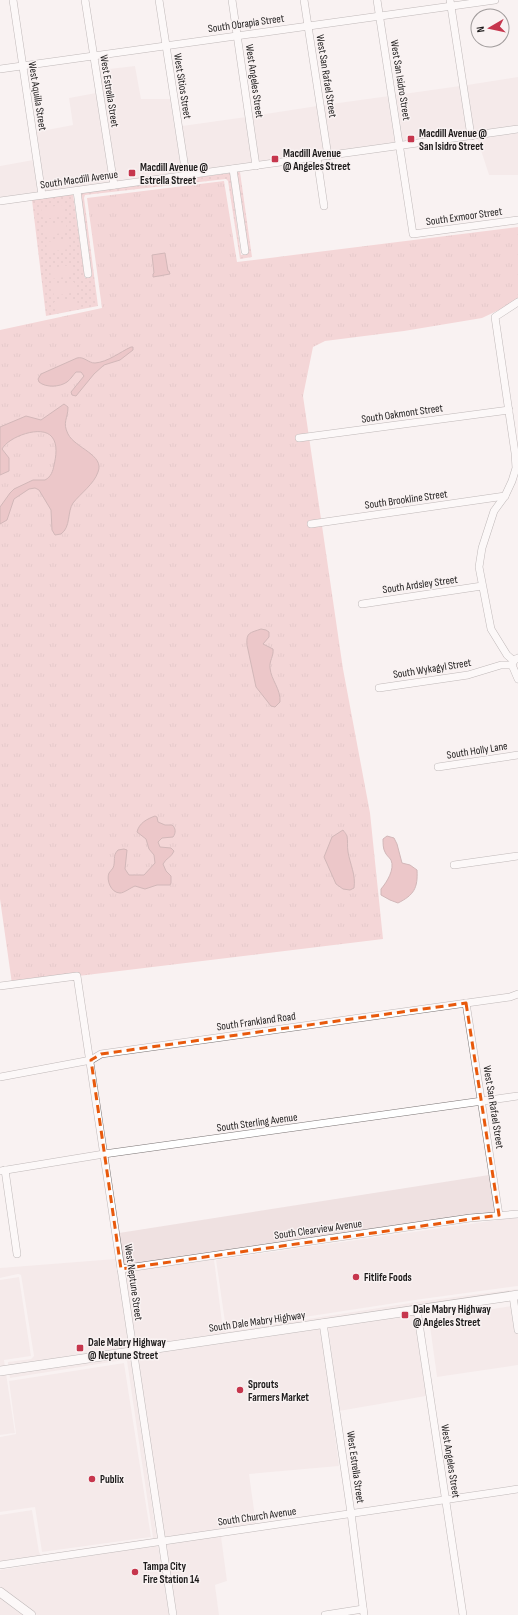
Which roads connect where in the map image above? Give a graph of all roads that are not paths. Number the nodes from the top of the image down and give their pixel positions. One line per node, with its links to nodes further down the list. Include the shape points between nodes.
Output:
1 (13, 0): 14 (street, West Aquilla Street)
2 (85, 0): 13 (street, West Estrella Street)
3 (159, 0): 12 (street, West Sitios Street)
4 (232, 0): 11 (street, West Angeles Street)
5 (304, 0): 10 (street, West San Rafael Street)
6 (377, 0): 9 (street, West San Isidro Street)
7 (495, 0): 8 (street, South Obrapia Street)
8 (451, 3): 9 (street, South Obrapia Street); 17 (street)
9 (380, 16): 10 (street, South Obrapia Street); 18 (street, West San Isidro Street)
10 (308, 26): 11 (street, South Obrapia Street); 19 (street, West San Rafael Street)
11 (238, 36): 12 (street, South Obrapia Street); 21 (street, West Angeles Street)
12 (166, 46): 13 (street, South Obrapia Street); 23 (street, West Sitios Street)
13 (94, 56): 14 (street, South Obrapia Street); 24 (street, West Estrella Street)
14 (23, 66): 15 (street, South Obrapia Street); 26 (street, West Aquilla Street)
15 (0, 69)
16 (518, 129): 17 (street, South Macdill Avenue)
17 (471, 136): 18 (street, South Macdill Avenue)
18 (400, 146): 19 (street, South Macdill Avenue); 30 (street, West San Isidro Street)
19 (328, 156): 20 (street, South Macdill Avenue)
20 (317, 158): 21 (street, South Macdill Avenue); 28 (street)
21 (256, 166): 22 (street, South Macdill Avenue)
22 (233, 169): 23 (street, South Macdill Avenue); 31 (street)
23 (186, 175): 24 (street, South Macdill Avenue)
24 (114, 185): 25 (street, South Macdill Avenue)
25 (77, 191): 26 (street, South Macdill Avenue); 32 (street)
26 (42, 195): 27 (street, South Macdill Avenue)
27 (0, 201)
28 (324, 206)
29 (518, 220): 30 (street, South Exmoor Street)
30 (413, 234)
31 (245, 251)
32 (88, 274)
33 (518, 302): 34 (street, via 495,317)
34 (509, 410): 35 (street, South Oakmont Street); 36 (street)
35 (299, 438)
36 (517, 453): 37 (street, via 516,468)
37 (505, 496): 38 (street, South Brookline Street); 39 (street, via 494,511 482,548 479,567)
38 (311, 524)
39 (482, 586): 40 (street, South Ardsley Street); 41 (street, via 492,629 507,655)
40 (362, 604)
41 (515, 661): 42 (street); 43 (street, South Wykagyl Street, via 468,675)
42 (518, 679)
43 (379, 688)
44 (518, 755): 45 (street, South Holly Lane)
45 (438, 767)
46 (518, 856): 47 (street)
47 (454, 864)
48 (0, 986): 51 (street, West Neptune Street, via 77,976)
49 (518, 994): 50 (street, South Frankland Road)
50 (466, 1003): 51 (street, South Frankland Road, via 101,1054); 54 (street, West San Rafael Street)
51 (91, 1060): 52 (street, South Frankland Road); 55 (street, West Neptune Street)
52 (0, 1077)
53 (518, 1096): 54 (street, South Sterling Avenue)
54 (482, 1102): 55 (street, South Sterling Avenue); 58 (street, West San Rafael Street)
55 (104, 1154): 56 (street, South Sterling Avenue); 60 (street, West Neptune Street)
56 (2, 1171): 59 (street)
57 (518, 1214): 58 (street, South Clearview Avenue)
58 (499, 1215): 60 (street, South Clearview Avenue)
59 (17, 1254)
60 (121, 1269): 65 (street, West Neptune Street)
61 (515, 1295): 62 (main road, South Dale Mabry Highway); 64 (street)
62 (417, 1310): 63 (main road, South Dale Mabry Highway); 68 (street, West Angeles Street)
63 (323, 1323): 65 (main road, South Dale Mabry Highway); 69 (street, West Estrella Street)
64 (518, 1330)
65 (133, 1352): 66 (main road, South Dale Mabry Highway); 70 (street, West Neptune Street)
66 (0, 1371)
67 (518, 1489): 68 (street, South Church Avenue)
68 (446, 1499): 69 (street, South Church Avenue); 77 (street, West Angeles Street)
69 (351, 1513): 70 (street, South Church Avenue); 73 (street, West Estrella Street)
70 (161, 1541): 71 (street, South Church Avenue); 75 (street, West Neptune Street)
71 (0, 1565)
72 (0, 1592): 74 (main road)
73 (364, 1612): 76 (street)
74 (31, 1615)
75 (173, 1615)
76 (325, 1615)
77 (463, 1615)

